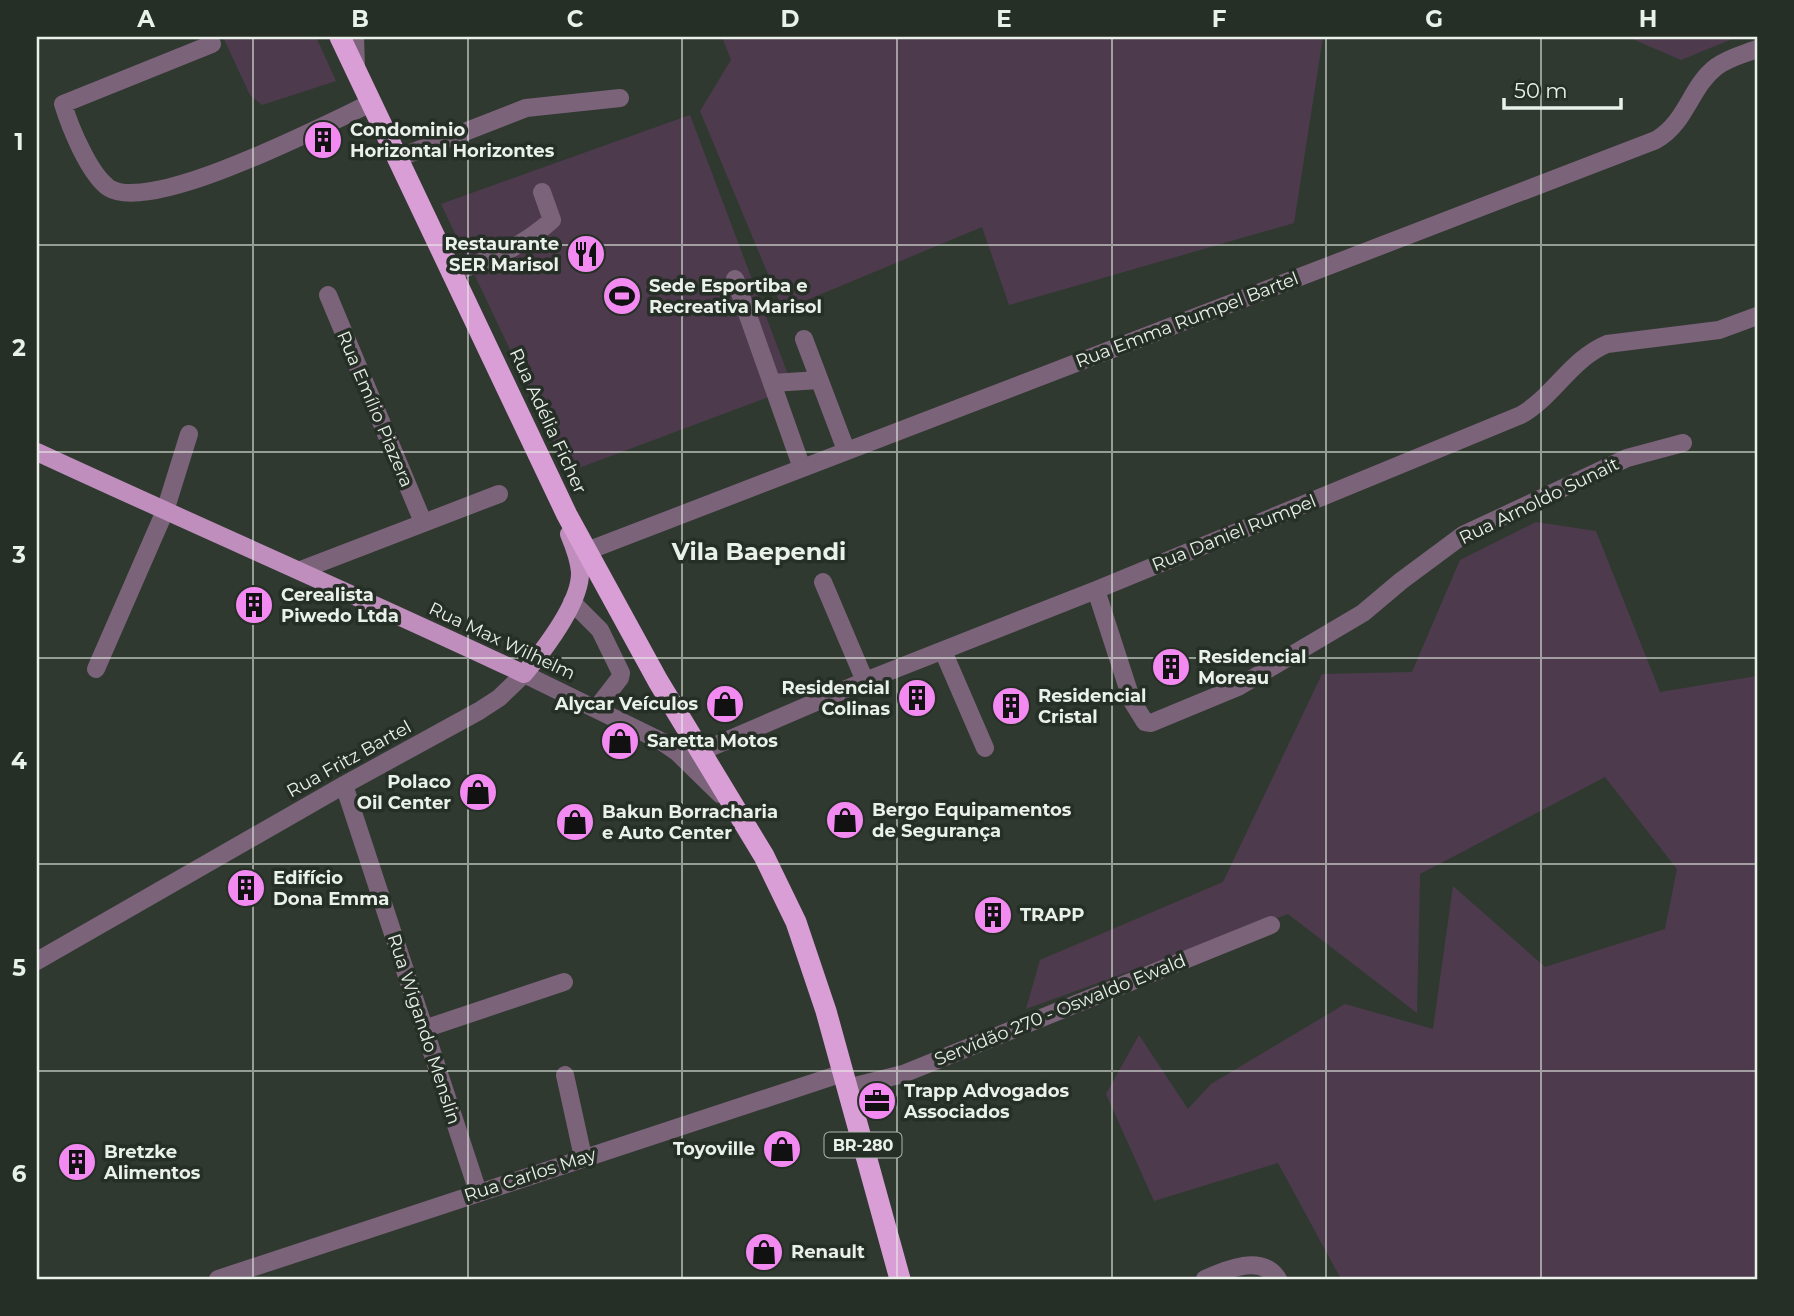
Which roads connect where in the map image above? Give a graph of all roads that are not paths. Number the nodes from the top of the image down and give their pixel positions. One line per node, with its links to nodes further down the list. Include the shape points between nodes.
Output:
1 (340, 37): 5 (highway, Rua Adélia Ficher)
2 (355, 37): 5 (street)
3 (212, 44): 7 (street, via 63,104 99,179 111,189 130,193 173,185 267,153)
4 (1757, 49): 19 (street, Rua Emma Rumpel Bartel, via 1715,68 1670,132 1656,140)
5 (356, 70): 7 (highway, Rua Adélia Ficher)
6 (620, 98): 8 (street, via 526,108)
7 (371, 103): 8 (highway, Rua Adélia Ficher)
8 (398, 158): 10 (highway, Rua Adélia Ficher)
9 (542, 192): 10 (street, via 552,220 544,228 518,247)
10 (453, 273): 24 (highway, Rua Adélia Ficher)
11 (735, 279): 16 (street)
12 (327, 295): 25 (street, Rua Emílio Piazera)
13 (1757, 316): 29 (street, Rua Daniel Rumpel, via 1719,330 1607,344 1592,350 1521,415)
14 (804, 339): 15 (street)
15 (819, 380): 16 (street); 19 (street)
16 (772, 383): 21 (street)
17 (189, 433): 23 (street)
18 (1683, 443): 29 (street, Rua Arnoldo Sunait, via 1627,458 1463,535 1363,613 1238,687 1151,723 1145,722 1132,701)
19 (846, 450): 21 (street, Rua Emma Rumpel Bartel)
20 (37, 452): 23 (main road, Rua Max Wilhelm)
21 (802, 468): 26 (street, Rua Emma Rumpel Bartel)
22 (499, 494): 25 (street)
23 (165, 511): 27 (main road, Rua Max Wilhelm); 32 (street)
24 (567, 515): 26 (highway, Rua Adélia Ficher); 30 (main road, Rua Fritz Bartel, via 580,574)
25 (423, 522): 27 (street)
26 (587, 551): 37 (highway, Rua Adélia Ficher)
27 (301, 570): 33 (main road, Rua Max Wilhelm)
28 (823, 582): 34 (street)
29 (1096, 590): 31 (street, Rua Daniel Rumpel)
30 (572, 602): 33 (main road, Rua Fritz Bartel); 35 (street, via 600,630 621,673)
31 (943, 651): 34 (street, Rua Daniel Rumpel); 36 (street)
32 (96, 669)
33 (524, 674): 35 (street, Rua Max Wilhelm); 38 (street, Rua Fritz Bartel, via 479,711)
34 (865, 681): 37 (street, Rua Daniel Rumpel)
35 (596, 709): 39 (street, Rua Max Wilhelm, via 677,752)
36 (985, 748)
37 (701, 752): 39 (highway, Rua Adélia Ficher)
38 (344, 785): 41 (street, Rua Fritz Bartel); 43 (street, Rua Wigando Menslin)
39 (737, 812): 45 (highway, BR-280, via 796,922)
40 (1270, 925): 45 (street, Servidão 270 - Oswaldo Ewald, via 903,1073)
41 (37, 961)
42 (564, 982): 43 (street)
43 (424, 1029): 47 (street, Rua Wigando Menslin)
44 (565, 1075): 46 (street)
45 (845, 1080): 46 (street, Rua Carlos May); 49 (highway, BR-280)
46 (583, 1157): 47 (street, Rua Carlos May)
47 (478, 1192): 48 (street, Rua Carlos May)
48 (218, 1279)
49 (900, 1279)
50 (1205, 1279): 51 (street, via 1256,1265 1265,1266)
51 (1278, 1279)

